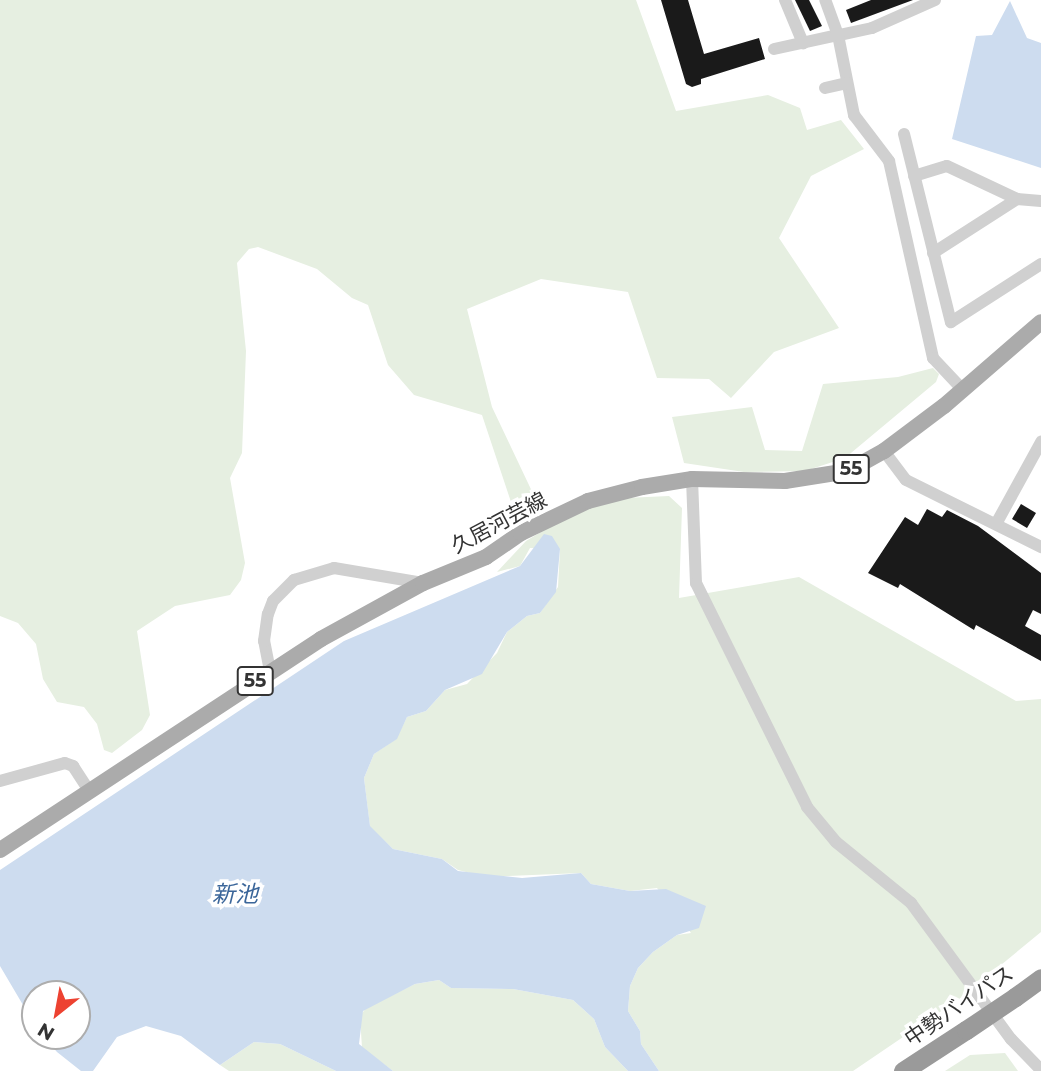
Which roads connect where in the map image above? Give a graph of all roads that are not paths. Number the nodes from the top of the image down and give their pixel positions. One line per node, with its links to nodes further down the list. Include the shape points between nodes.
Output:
1 (785, 0): 5 (street)
2 (825, 0): 4 (street)
3 (935, 0): 4 (street, via 872,28)
4 (838, 35): 5 (street); 7 (street)
5 (803, 43): 6 (street)
6 (774, 49)
7 (846, 83): 8 (street); 16 (street, via 854,115 889,161 933,358)
8 (825, 88)
9 (904, 134): 10 (street)
10 (914, 176): 11 (street, via 947,166); 13 (street)
11 (1017, 199): 12 (street); 13 (street)
12 (1041, 201)
13 (933, 253): 14 (street, via 951,322)
14 (1041, 264)
15 (1041, 322): 16 (main road, 久居河芸線 / 55)
16 (963, 390): 18 (main road, 久居河芸線 / 55)
17 (1041, 442): 19 (street)
18 (884, 451): 20 (main road, 久居河芸線 / 55, via 849,471 815,478); 21 (street, via 906,480)
19 (1036, 463): 21 (street)
20 (692, 479): 23 (main road, 久居河芸線 / 55, via 588,501 521,533 486,557); 29 (street, via 696,583 807,807 836,842 911,903 1011,1039)
21 (996, 524): 22 (street)
22 (1041, 547)
23 (423, 583): 24 (main road, 久居河芸線 / 55); 24 (street, via 334,568 294,580 273,601 268,614 264,648)
24 (270, 671): 26 (main road, 久居河芸線 / 55)
25 (0, 781): 26 (street, via 65,763 73,766)
26 (90, 792): 27 (main road, 久居河芸線 / 55)
27 (0, 850)
28 (1041, 978): 30 (highway, 中勢バイパス, bridge)
29 (1041, 1070)
30 (903, 1071)

